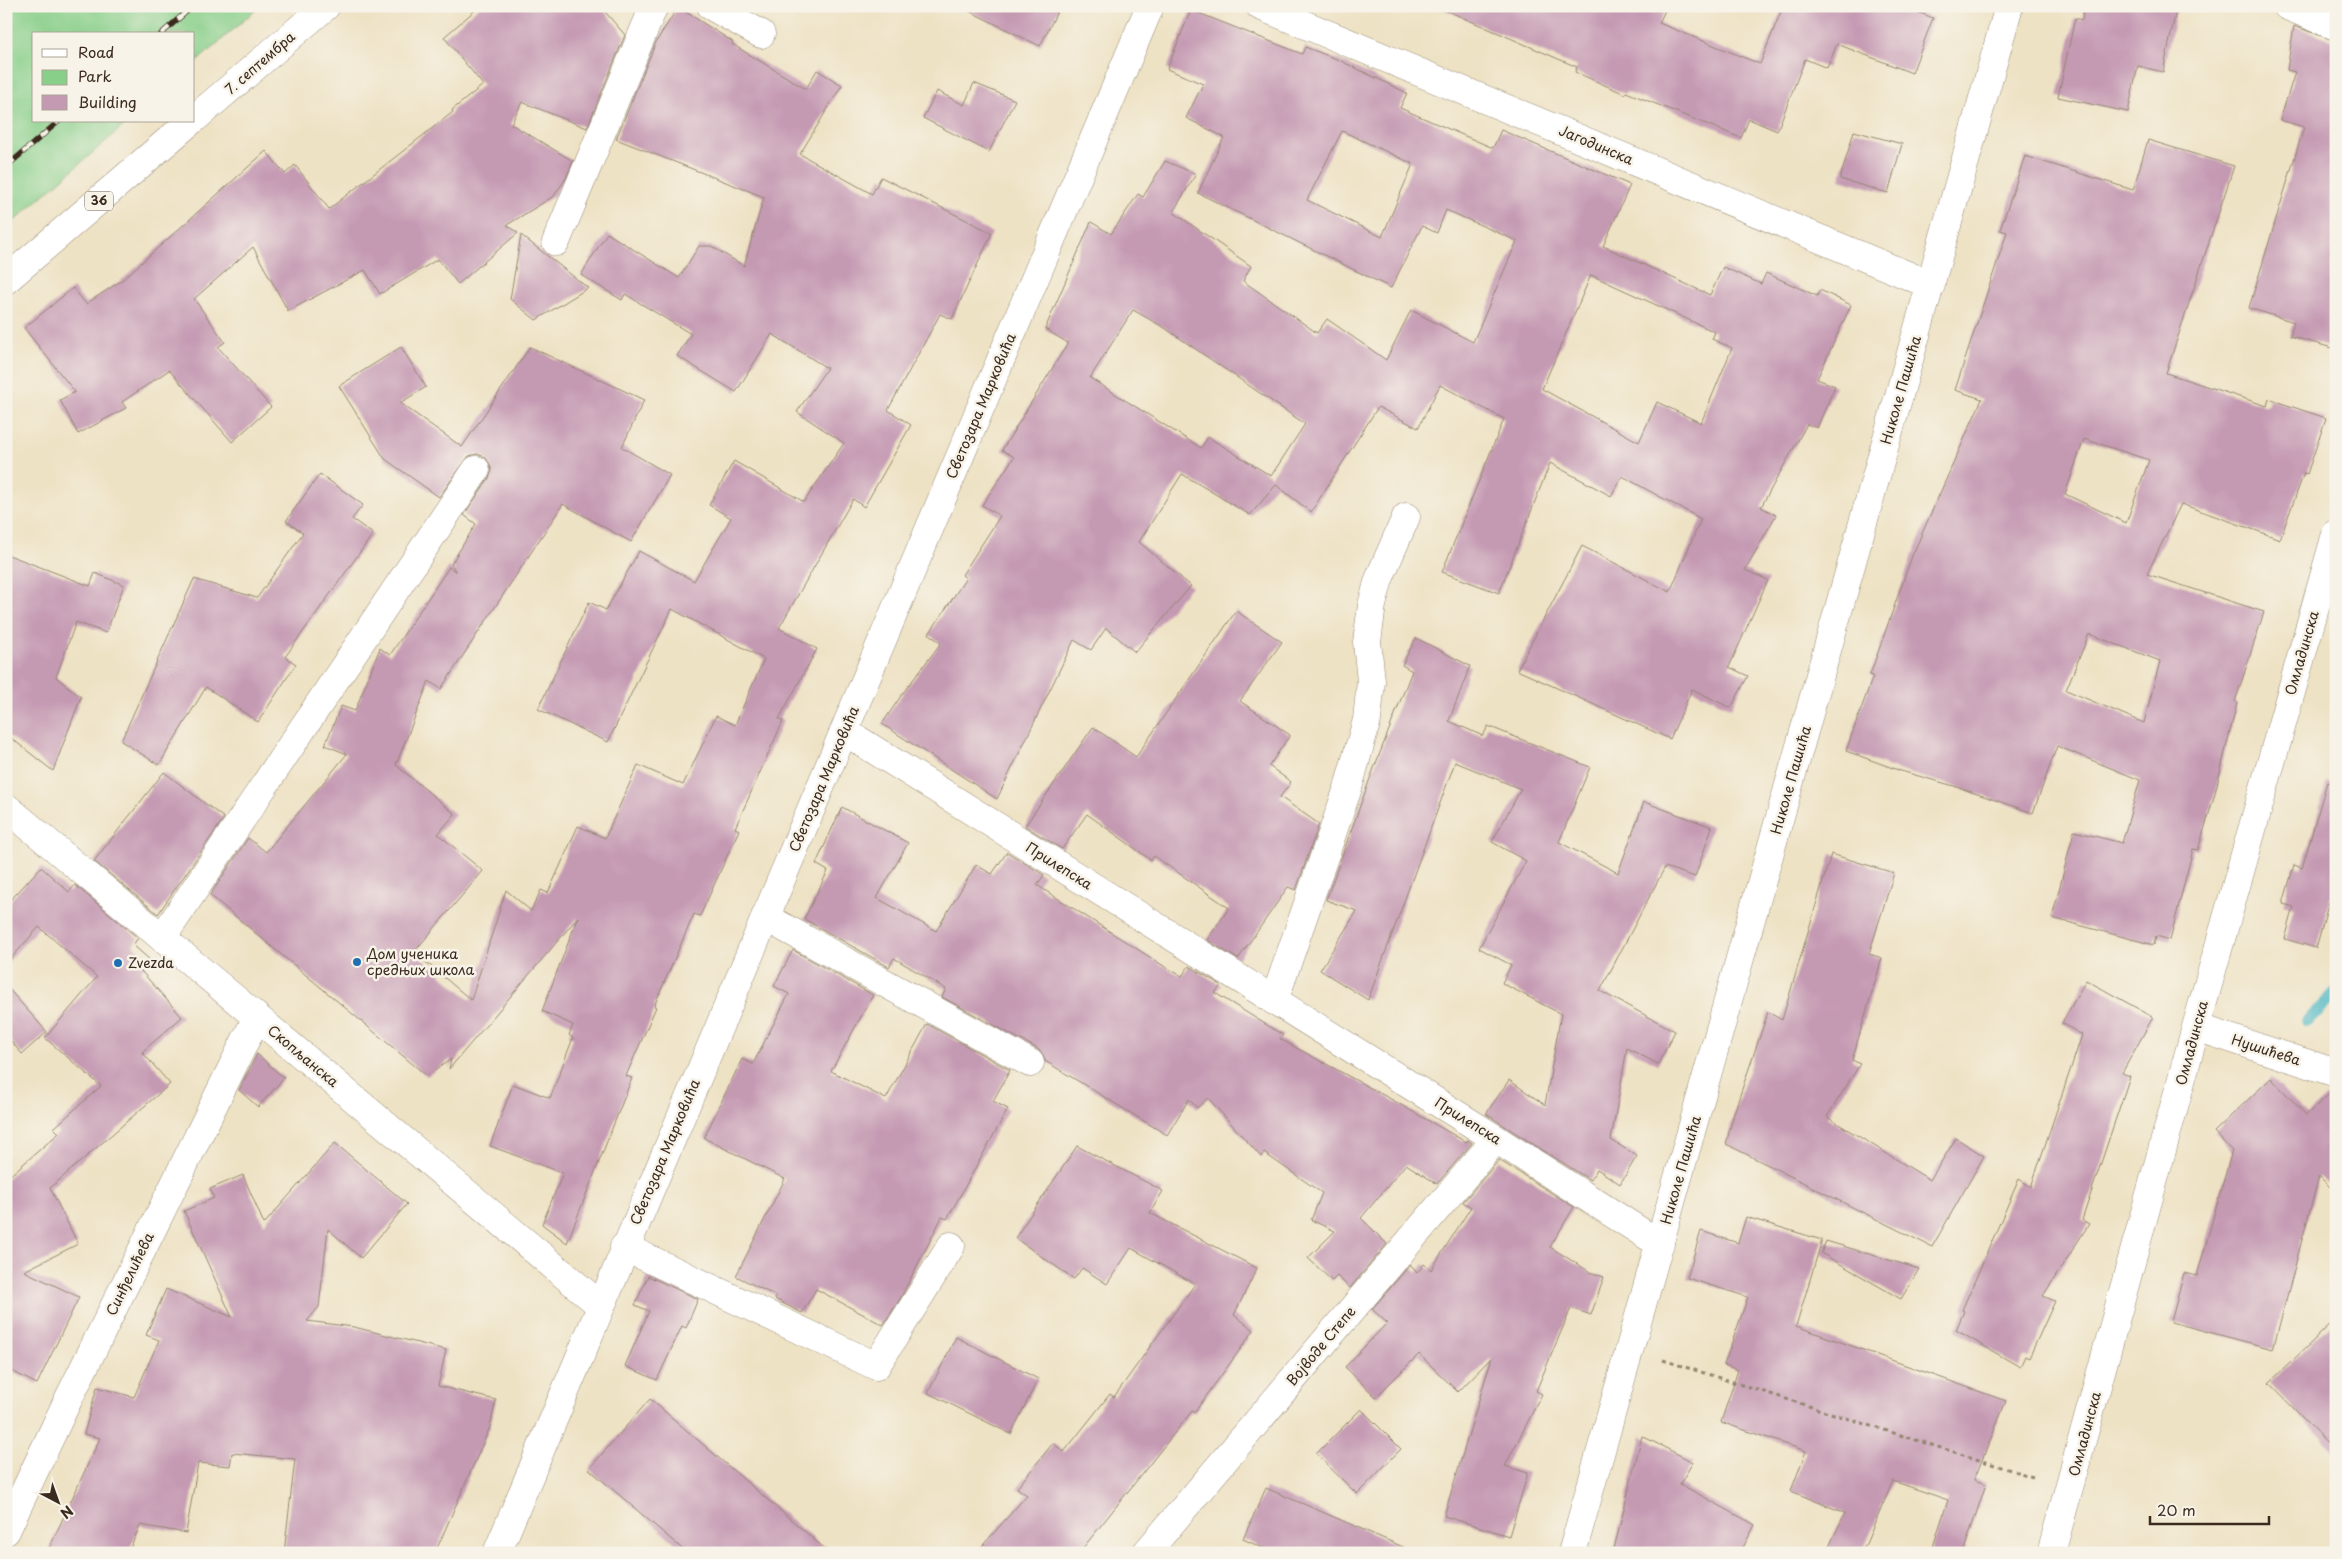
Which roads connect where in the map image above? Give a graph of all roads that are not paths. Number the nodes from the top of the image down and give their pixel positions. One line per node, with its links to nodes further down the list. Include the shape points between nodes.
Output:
1 (326, 6): 10 (street, 7. септембра / 36)
2 (654, 6): 12 (street)
3 (711, 6): 9 (street)
4 (1150, 6): 18 (street, Светозара Марковића)
5 (1260, 6): 14 (street, Јагодинска)
6 (2009, 6): 14 (street, Николе Пашића)
7 (2287, 6): 8 (street)
8 (2336, 26)
9 (761, 34)
10 (195, 118)
11 (191, 122): 13 (street, 7. септембра / 36)
12 (556, 242)
13 (6, 280)
14 (1931, 285): 28 (street, Николе Пашића)
15 (476, 470): 21 (street)
16 (1406, 517): 22 (street, via 1379,579 1372,605 1367,642 1370,681 1367,720 1351,779)
17 (2336, 534): 24 (street, Омладинска)
18 (844, 731): 20 (street, Светозара Марковића); 22 (street, Прилепска)
19 (6, 807): 21 (street, Скопљанска)
20 (765, 917): 25 (street); 30 (street, Светозара Марковића)
21 (162, 938): 23 (street, Скопљанска)
22 (1274, 1001): 27 (street, Прилепска)
23 (257, 1017): 31 (street, Скопљанска); 32 (street, Синђелићева)
24 (2196, 1026): 26 (street, Нушићева); 36 (street, Омладинска)
25 (1030, 1062)
26 (2336, 1073)
27 (1496, 1139): 28 (street, Прилепска); 34 (street, Војводе Степе)
28 (1660, 1244): 35 (street, Николе Пашића)
29 (951, 1246): 30 (street, via 876,1366)
30 (624, 1248): 31 (street, Светозара Марковића)
31 (600, 1305): 33 (street, Светозара Марковића)
32 (6, 1531)
33 (497, 1553)
34 (1146, 1553)
35 (1572, 1553)
36 (2051, 1553)

